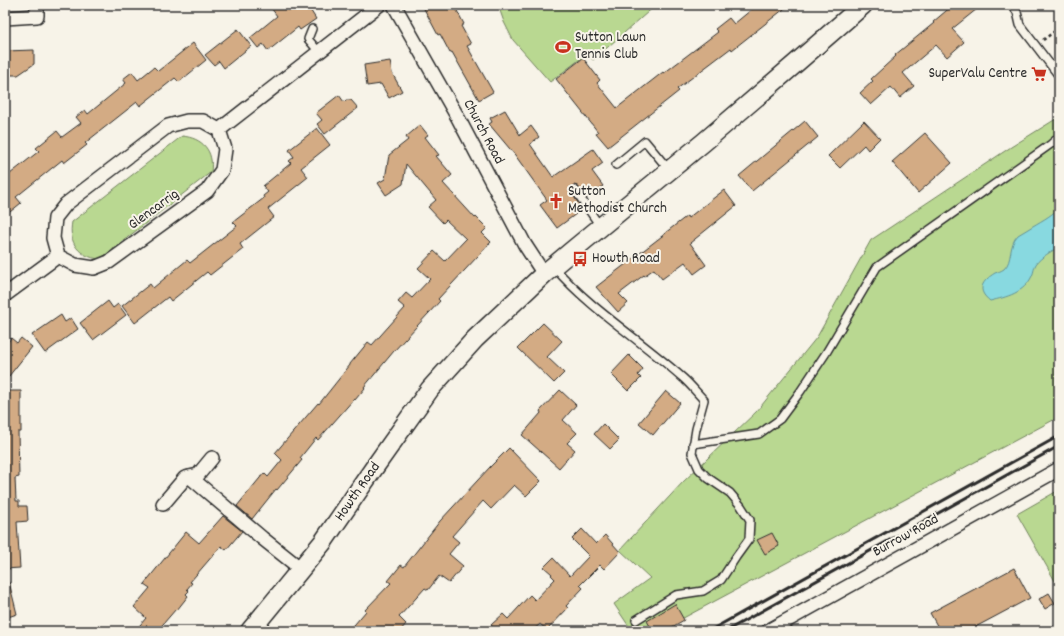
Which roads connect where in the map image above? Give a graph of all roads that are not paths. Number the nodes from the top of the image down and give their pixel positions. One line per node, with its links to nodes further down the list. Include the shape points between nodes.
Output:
1 (37, 5): 6 (street, via 37,16)
2 (379, 5): 8 (street)
3 (394, 5): 17 (street, Church Road, via 457,116 525,245)
4 (863, 5): 13 (main road, Howth Road)
5 (1012, 5): 9 (lane, via 1017,12 1020,25)
6 (5, 18)
7 (312, 29): 8 (lane, via 308,40)
8 (319, 52): 10 (street)
9 (1059, 76)
10 (219, 130): 16 (street, via 203,121 187,121 168,126 66,204 55,218 54,238); 16 (street, Glencarrig, via 225,149 222,170 207,191 109,262 94,268 74,265)
11 (1059, 137): 19 (lane, via 877,267 826,353 780,419 759,434)
12 (616, 165): 13 (lane, via 645,141)
13 (669, 170): 15 (main road, Howth Road)
14 (575, 190): 15 (lane)
15 (600, 226): 17 (main road, Howth Road)
16 (58, 256): 18 (street)
17 (549, 270): 19 (lane, via 674,370 704,400); 24 (main road, Howth Road, via 475,339 430,389 323,542)
18 (5, 295)
19 (693, 444): 25 (lane, via 692,453 699,469 730,493 750,520 749,539 721,580 703,591 676,595)
20 (212, 458): 22 (street, via 198,475)
21 (1059, 469): 27 (street, Burrow Road)
22 (190, 477): 23 (street, via 185,478); 24 (street)
23 (163, 504)
24 (301, 569): 26 (main road, Howth Road)
25 (636, 620)
26 (250, 631)
27 (768, 631)

